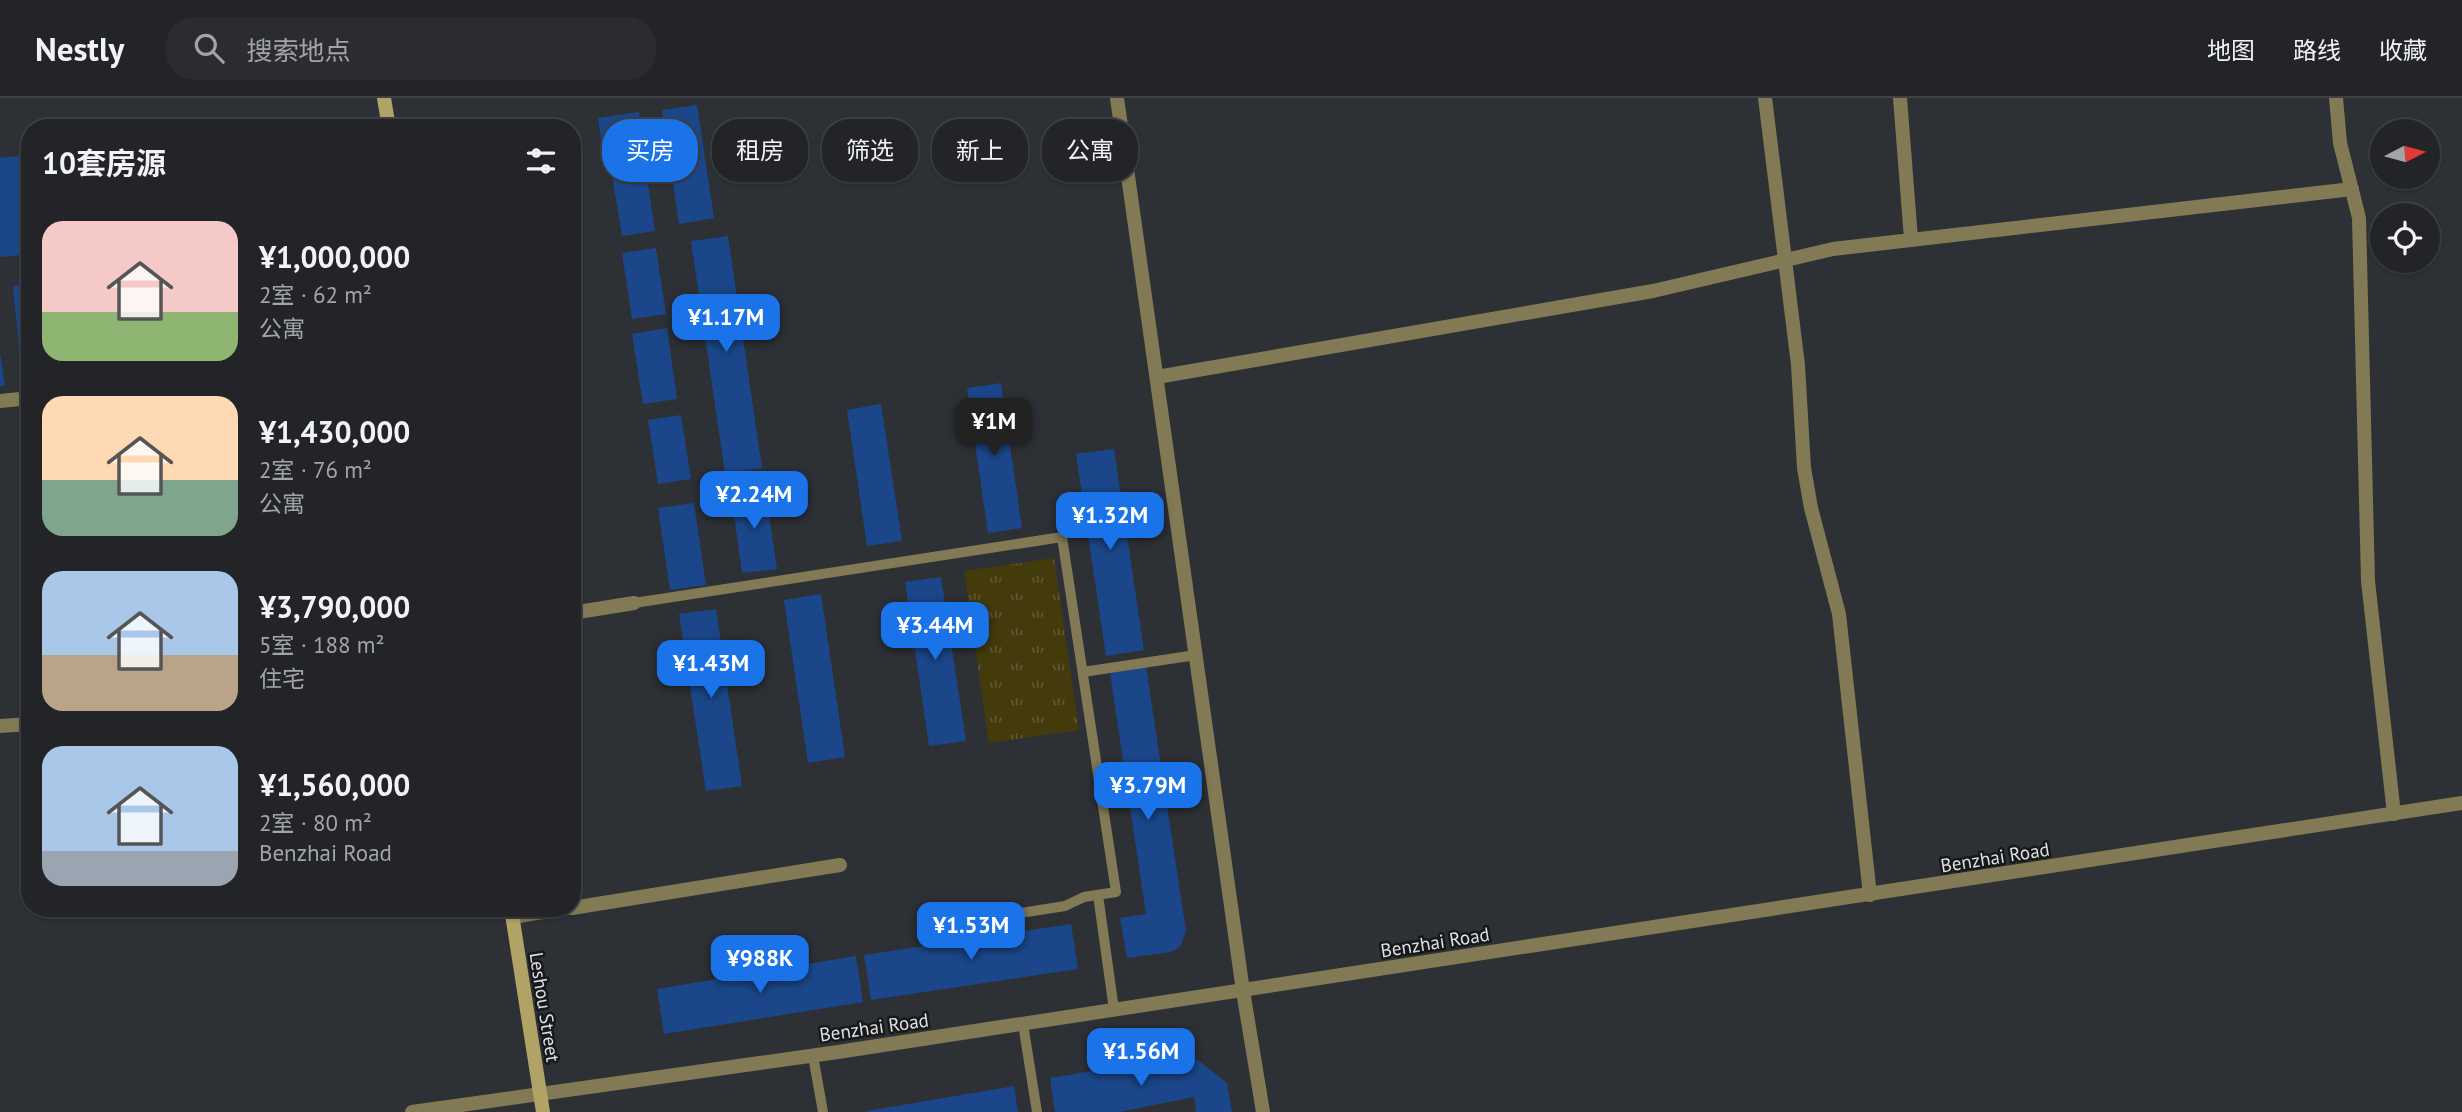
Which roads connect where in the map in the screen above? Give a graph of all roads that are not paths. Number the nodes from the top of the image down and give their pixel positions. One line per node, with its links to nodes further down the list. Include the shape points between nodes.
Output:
1 (384, 98): 6 (main road)
2 (1117, 98): 10 (street)
3 (1765, 98): 9 (street)
4 (1900, 98): 8 (street)
5 (2336, 98): 7 (street, via 2340,143)
6 (388, 119)
7 (2352, 189): 8 (street); 20 (street, via 2359,218 2368,581)
8 (1911, 239): 9 (street)
9 (1786, 258): 10 (street, via 1653,291); 23 (street, via 1804,468 1839,614)
10 (1157, 377): 15 (street)
11 (21, 399): 12 (street)
12 (0, 401)
13 (634, 603): 14 (street); 16 (lane, via 1062,537)
14 (581, 611)
15 (1196, 655): 16 (lane); 27 (street)
16 (1083, 672): 22 (lane, via 1116,892)
17 (21, 725): 18 (street)
18 (0, 726)
19 (2462, 803): 20 (street, Benzhai Road)
20 (2394, 814): 23 (street, Benzhai Road)
21 (840, 865): 24 (street)
22 (1098, 895): 25 (lane, via 1065,906); 28 (lane)
23 (1870, 895): 27 (street, Benzhai Road)
24 (581, 906)
25 (1002, 916)
26 (512, 917): 31 (main road, Leshou Street)
27 (1243, 991): 28 (street, Benzhai Road); 36 (street)
28 (1114, 1010): 29 (street, Benzhai Road)
29 (1023, 1024): 30 (street, Benzhai Road); 35 (lane)
30 (813, 1056): 31 (street, Benzhai Road); 34 (lane)
31 (540, 1094): 32 (street, Benzhai Road); 33 (main road, Leshou Street)
32 (412, 1112)
33 (543, 1112)
34 (823, 1112)
35 (1037, 1112)
36 (1263, 1112)

